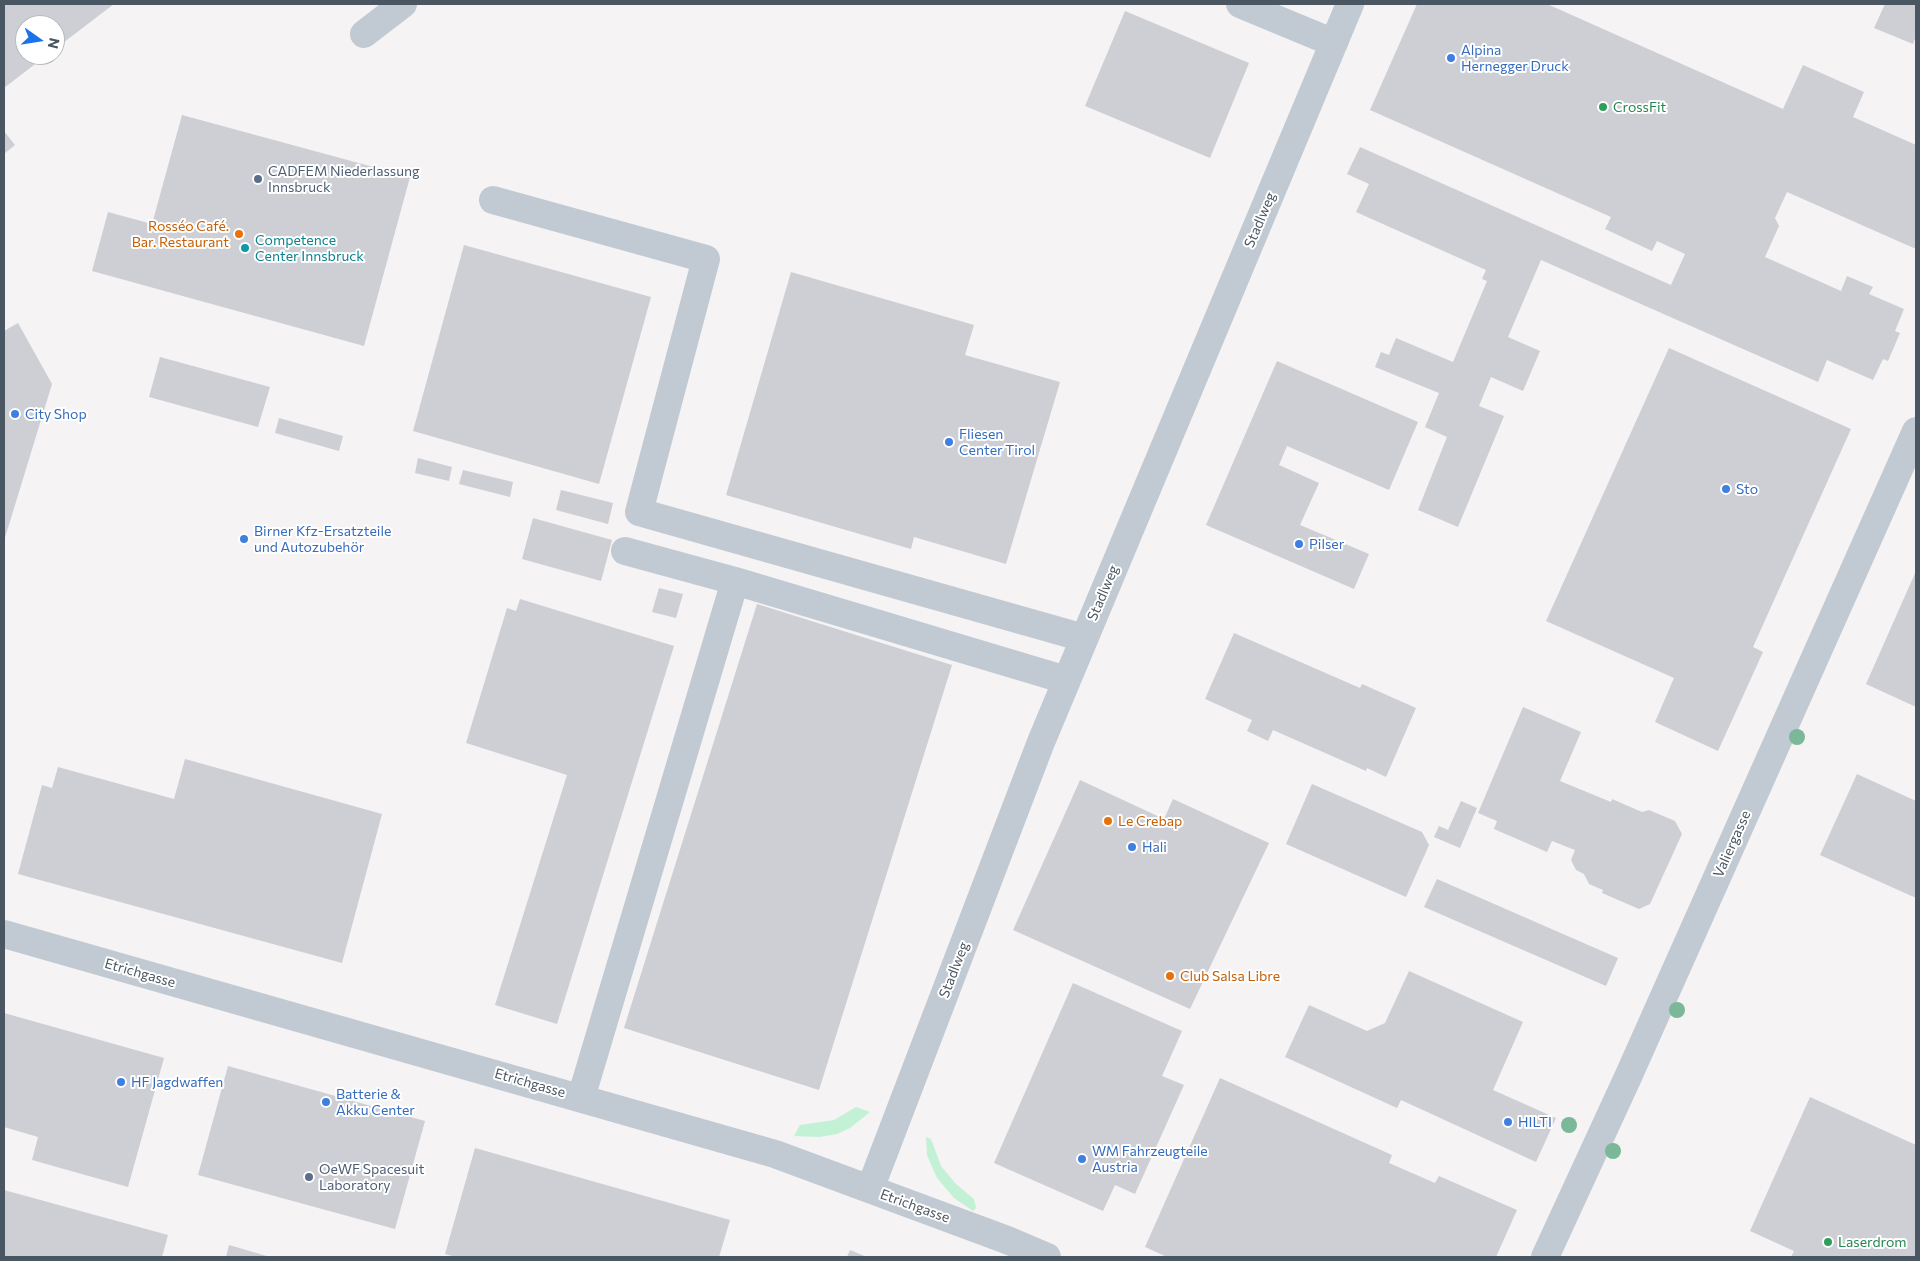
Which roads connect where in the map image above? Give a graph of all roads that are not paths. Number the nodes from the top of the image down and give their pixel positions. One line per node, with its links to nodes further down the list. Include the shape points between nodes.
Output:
1 (403, 4): 4 (street)
2 (1240, 4): 5 (street)
3 (1350, 4): 5 (street, Stadlweg)
4 (364, 34)
5 (1334, 43): 10 (street, Stadlweg)
6 (493, 200): 10 (street, via 706,259 638,512)
7 (1916, 430): 16 (street, Valiergasse)
8 (625, 551): 9 (street)
9 (735, 581): 11 (street); 13 (street)
10 (1084, 638): 11 (street, Stadlweg)
11 (1066, 680): 14 (street, Stadlweg)
12 (4, 934): 13 (street, Etrichgasse)
13 (581, 1098): 14 (street, Etrichgasse, via 775,1154)
14 (870, 1188): 15 (street, Etrichgasse)
15 (1047, 1257)
16 (1545, 1257)

